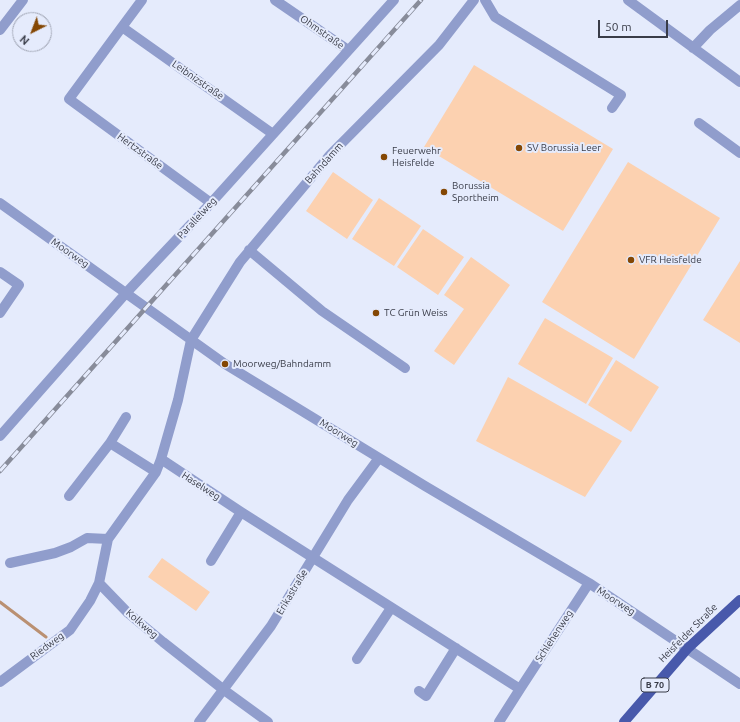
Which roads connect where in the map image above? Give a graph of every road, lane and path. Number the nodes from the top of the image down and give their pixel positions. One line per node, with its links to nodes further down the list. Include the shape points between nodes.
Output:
1 (23, 0): 10 (street)
2 (142, 0): 9 (street)
3 (275, 0): 12 (street, Ohmstraße)
4 (394, 0): 12 (street, Parallelweg)
5 (474, 0): 20 (street, Bahndamm, via 439,45 330,154)
6 (485, 0): 14 (street, via 495,17 621,95)
7 (628, 0): 11 (street)
8 (740, 5): 11 (street)
9 (122, 27): 16 (street, Leibnizstraße); 19 (street, Hertzstraße, via 69,99)
10 (0, 30)
11 (693, 48): 13 (street)
12 (348, 50): 16 (street, Parallelweg)
13 (740, 82)
14 (612, 108)
15 (700, 123): 17 (street)
16 (273, 134): 19 (street, Parallelweg)
17 (740, 153)
18 (0, 203): 22 (street, Moorweg)
19 (211, 203): 22 (street, Parallelweg)
20 (249, 250): 24 (street, Bahndamm); 25 (street, via 322,311)
21 (0, 272): 23 (street, via 19,285)
22 (127, 292): 24 (street, Moorweg); 27 (street, Parallelweg)
23 (0, 313)
24 (191, 340): 29 (street, Moorweg, via 225,364); 30 (street, via 178,400)
25 (405, 368)
26 (126, 417): 28 (street)
27 (0, 436)
28 (110, 443): 31 (street); 32 (street)
29 (379, 458): 35 (street, Erikastraße, via 348,500); 39 (street, Moorweg)
30 (161, 459): 31 (street); 33 (street, Haselweg)
31 (156, 472): 34 (street)
32 (69, 496)
33 (241, 512): 35 (street, Haselweg); 36 (street)
34 (108, 538): 37 (street, via 87,538 55,553); 38 (street)
35 (312, 558): 41 (street); 48 (street, Erikastraße, via 271,626)
36 (211, 561)
37 (10, 563)
38 (99, 583): 45 (street, Riedweg, via 70,630); 48 (street, Kolkweg, via 128,613)
39 (588, 584): 43 (street, Moorweg); 47 (street, Schlehenweg)
40 (740, 600): 43 (main road, Heisfelder Straße / B 70)
41 (391, 608): 42 (street); 44 (street)
42 (456, 648): 47 (street); 49 (street, via 426,696)
43 (688, 648): 46 (street, Moorweg); 53 (main road, Heisfelder Straße / B 70)
44 (357, 658)
45 (0, 682)
46 (740, 684)
47 (520, 689): 52 (street, Schlehenweg)
48 (224, 690): 50 (street, Erikastraße); 51 (street, Kolkweg)
49 (419, 691)
50 (199, 722)
51 (268, 722)
52 (499, 722)
53 (624, 722)

